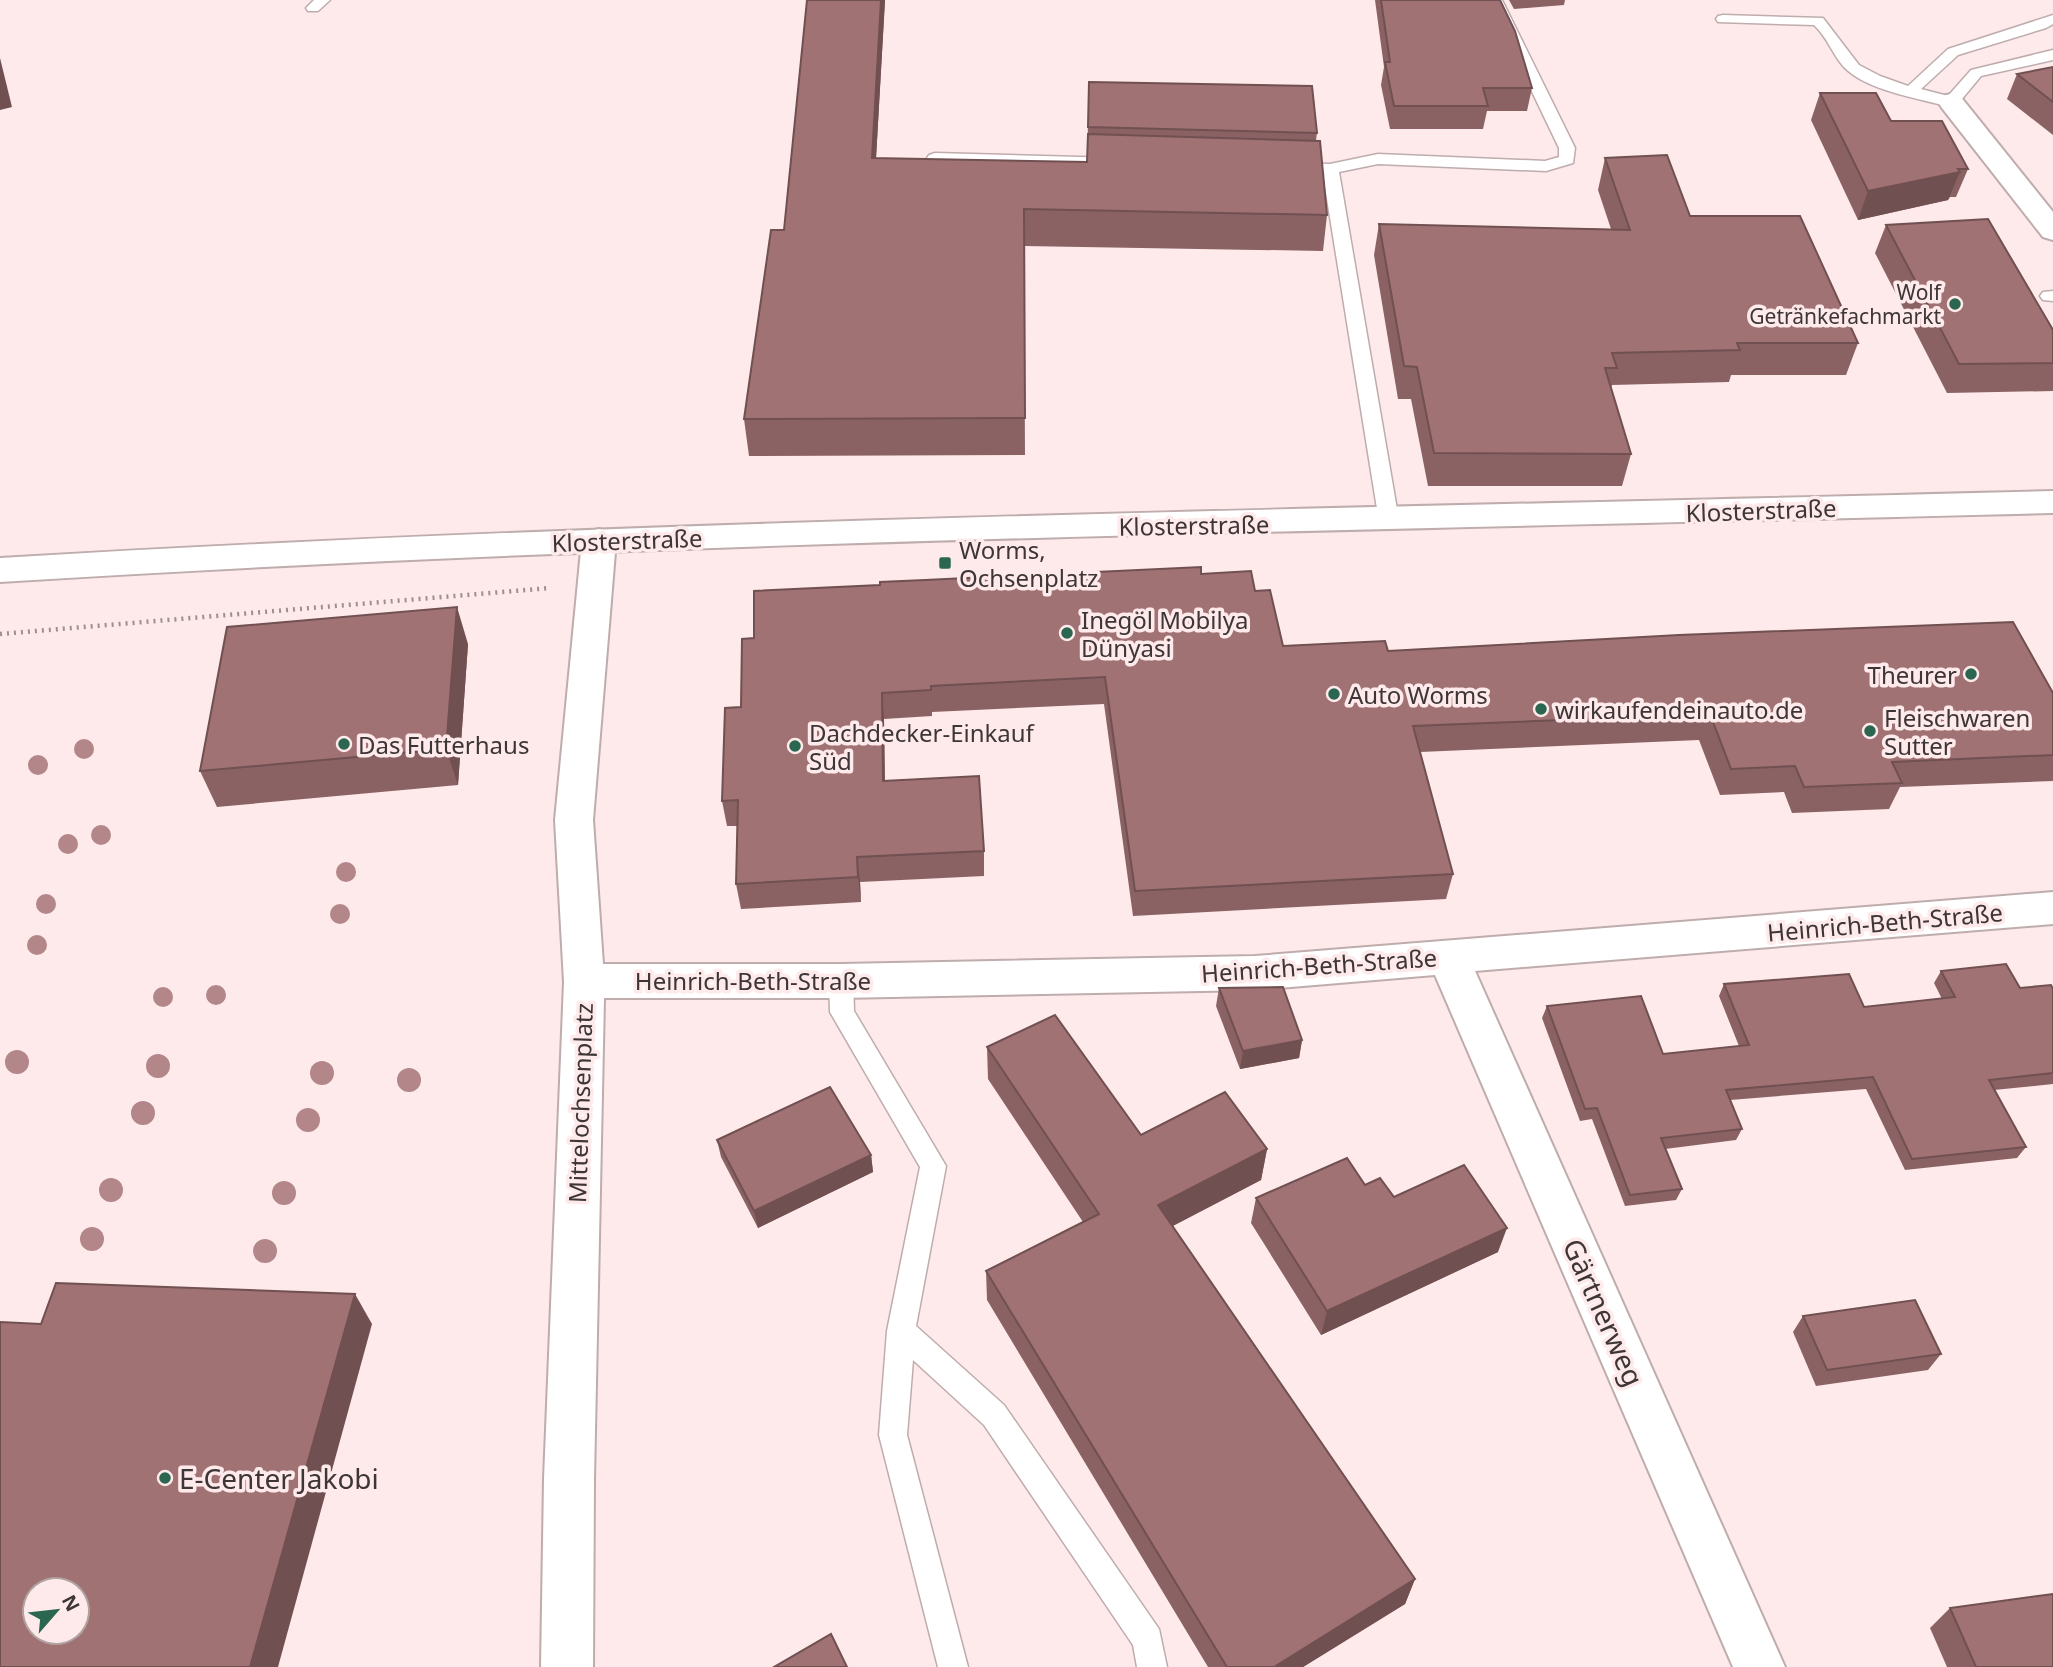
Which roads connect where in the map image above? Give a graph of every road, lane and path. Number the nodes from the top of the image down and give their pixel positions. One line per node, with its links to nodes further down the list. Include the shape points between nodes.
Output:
1 (1495, 0): 10 (lane, via 1567,148 1567,160 1546,166 1378,159)
2 (1723, 19): 5 (lane, via 1818,21 1828,28 1852,66 1868,77)
3 (2053, 19): 5 (lane, via 1951,53)
4 (2053, 55): 6 (lane, via 1976,73)
5 (1912, 90): 6 (lane)
6 (1951, 102): 11 (street)
7 (935, 158): 8 (lane)
8 (1139, 163)
9 (1275, 167): 10 (lane)
10 (1330, 169): 13 (lane)
11 (2053, 231)
12 (2053, 502): 13 (street, Klosterstraße)
13 (1390, 521): 14 (street, Klosterstraße)
14 (599, 540): 15 (street, Klosterstraße); 16 (street, Mittelochsenplatz)
15 (0, 570)
16 (595, 584): 17 (path); 21 (street, Mittelochsenplatz, via 574,820)
17 (0, 634)
18 (2053, 908): 19 (street, Heinrich-Beth-Straße)
19 (1448, 957): 20 (street, Heinrich-Beth-Straße, via 1255,972); 26 (street, Gärtnerweg)
20 (841, 981): 21 (street, Heinrich-Beth-Straße); 22 (lane, via 842,1012 933,1166)
21 (584, 982): 23 (street, Mittelochsenplatz)
22 (901, 1331): 24 (lane, via 892,1435); 25 (lane, via 994,1415 1148,1640)
23 (567, 1667)
24 (953, 1667)
25 (1152, 1667)
26 (1759, 1667)

